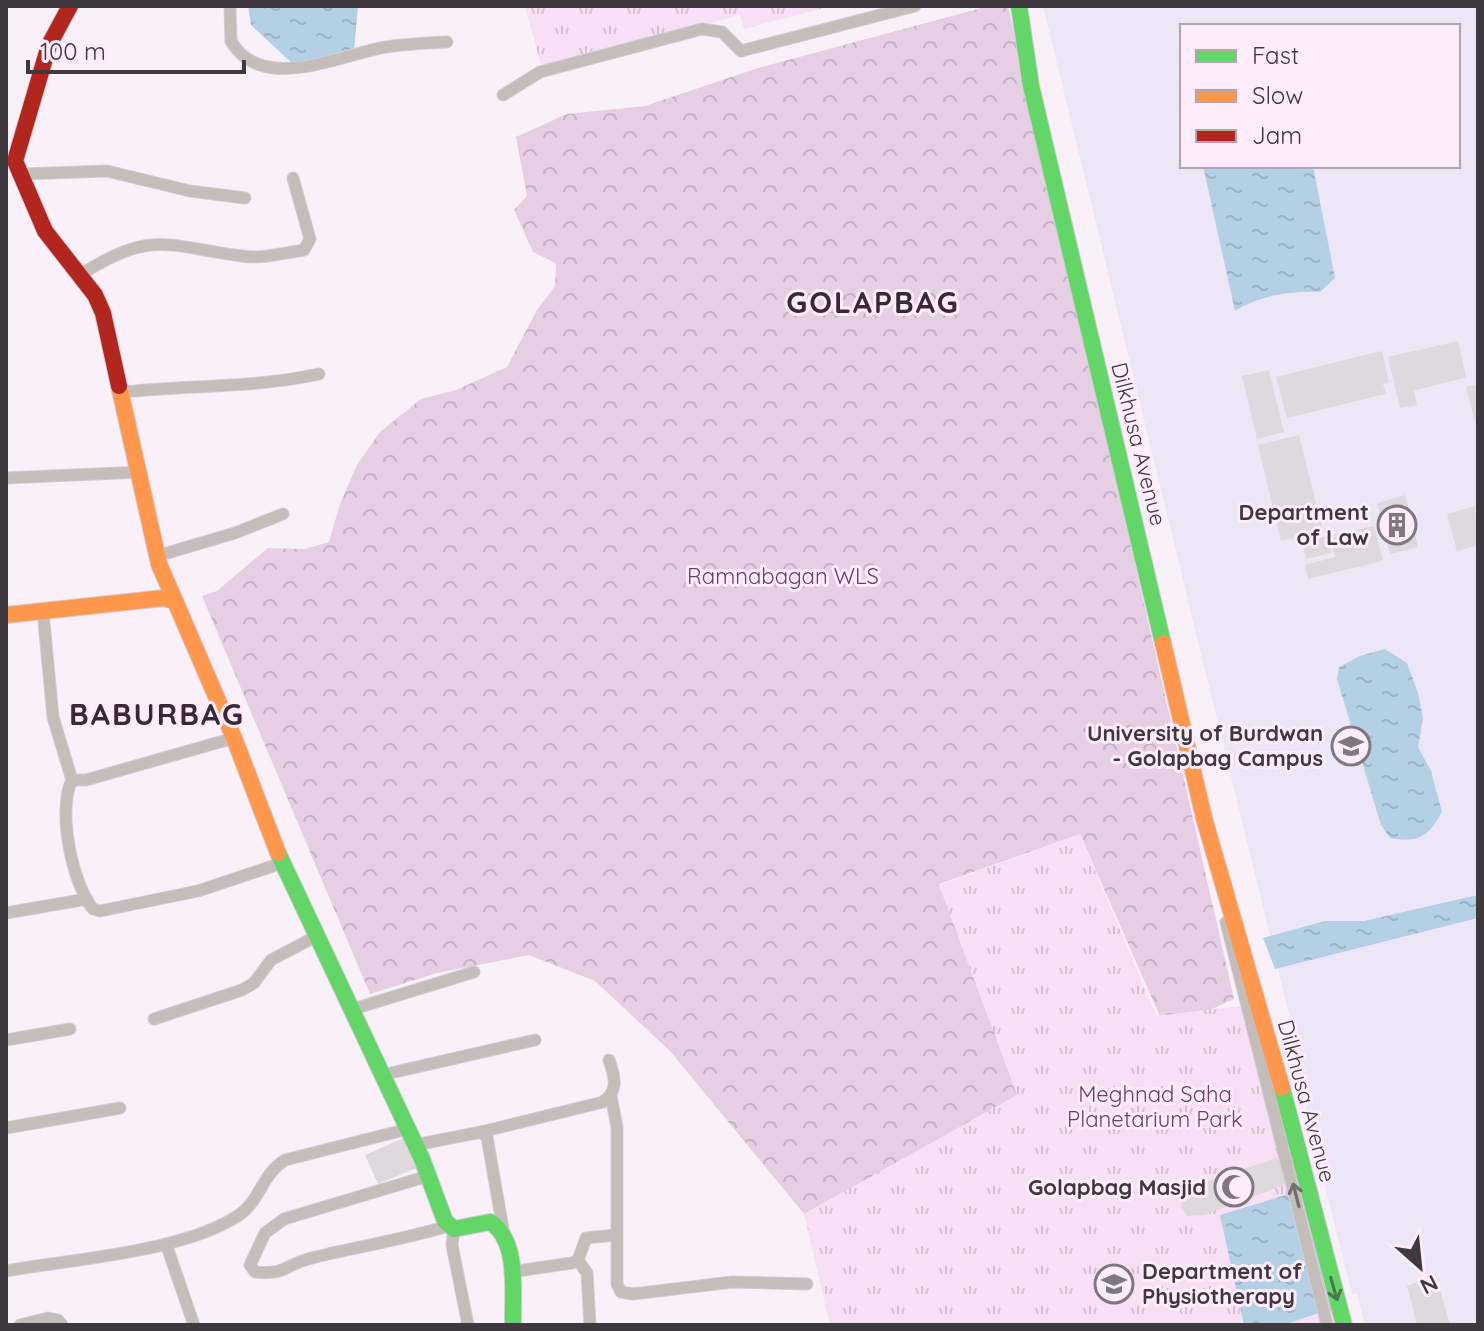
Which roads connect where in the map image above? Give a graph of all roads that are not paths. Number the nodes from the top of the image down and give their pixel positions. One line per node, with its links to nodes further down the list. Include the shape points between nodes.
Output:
1 (70, 6): 7 (street, via 49,45)
2 (230, 6): 5 (street, via 231,41 255,63 302,68 383,47)
3 (915, 6): 6 (street, via 741,51 722,32 702,29 540,72)
4 (1019, 6): 33 (street, Dilkhusa Avenue, via 1031,86)
5 (447, 42)
6 (503, 95)
7 (14, 166): 9 (street, via 107,171); 10 (street, via 45,231)
8 (293, 178): 10 (street, via 310,239 304,250 244,256 177,242 153,244 106,258)
9 (245, 198)
10 (80, 275): 12 (street, via 103,313)
11 (319, 374): 12 (street, via 248,386)
12 (124, 392): 13 (street)
13 (141, 472): 14 (street); 16 (street)
14 (6, 478)
15 (283, 514): 16 (street)
16 (157, 556): 17 (street)
17 (175, 601): 18 (street); 20 (street)
18 (43, 612): 19 (street); 21 (street, via 53,717)
19 (6, 615)
20 (234, 738): 21 (street); 22 (street)
21 (72, 780): 23 (street, via 65,796 64,824)
22 (282, 863): 23 (street, via 155,902 100,911); 25 (street)
23 (87, 899): 24 (street)
24 (6, 913)
25 (315, 937): 27 (street); 28 (street, via 271,960 242,990)
26 (474, 972): 27 (street)
27 (350, 1010): 34 (street)
28 (154, 1019)
29 (70, 1029): 30 (street)
30 (6, 1040)
31 (535, 1040): 34 (street)
32 (609, 1060): 35 (street, via 616,1084)
33 (1269, 1063): 56 (street, Dilkhusa Avenue, one-way to 33); 57 (street, Dilkhusa Avenue, one-way to 57)
34 (382, 1075): 38 (street)
35 (611, 1096): 39 (street); 44 (street, via 617,1127)
36 (120, 1108): 37 (street)
37 (6, 1128)
38 (408, 1129): 40 (street); 45 (street, via 285,1160 274,1167 242,1213)
39 (481, 1132): 40 (street); 43 (street, via 491,1147)
40 (415, 1145): 41 (street)
41 (428, 1176): 42 (street); 42 (street, via 284,1219 265,1233 250,1265 255,1272 275,1274 308,1259)
42 (451, 1228): 43 (street, via 490,1222); 53 (street)
43 (503, 1229): 48 (street)
44 (616, 1235): 46 (street, via 586,1238); 49 (street, via 617,1284 626,1294 732,1282)
45 (166, 1244): 47 (street); 52 (street)
46 (578, 1260): 48 (street); 55 (street, via 587,1273)
47 (6, 1271)
48 (510, 1272): 54 (street)
49 (807, 1284)
50 (20, 1325): 51 (street, via 48,1318)
51 (62, 1325)
52 (194, 1325)
53 (468, 1325)
54 (513, 1325)
55 (590, 1325)
56 (1327, 1325)
57 (1344, 1325)

